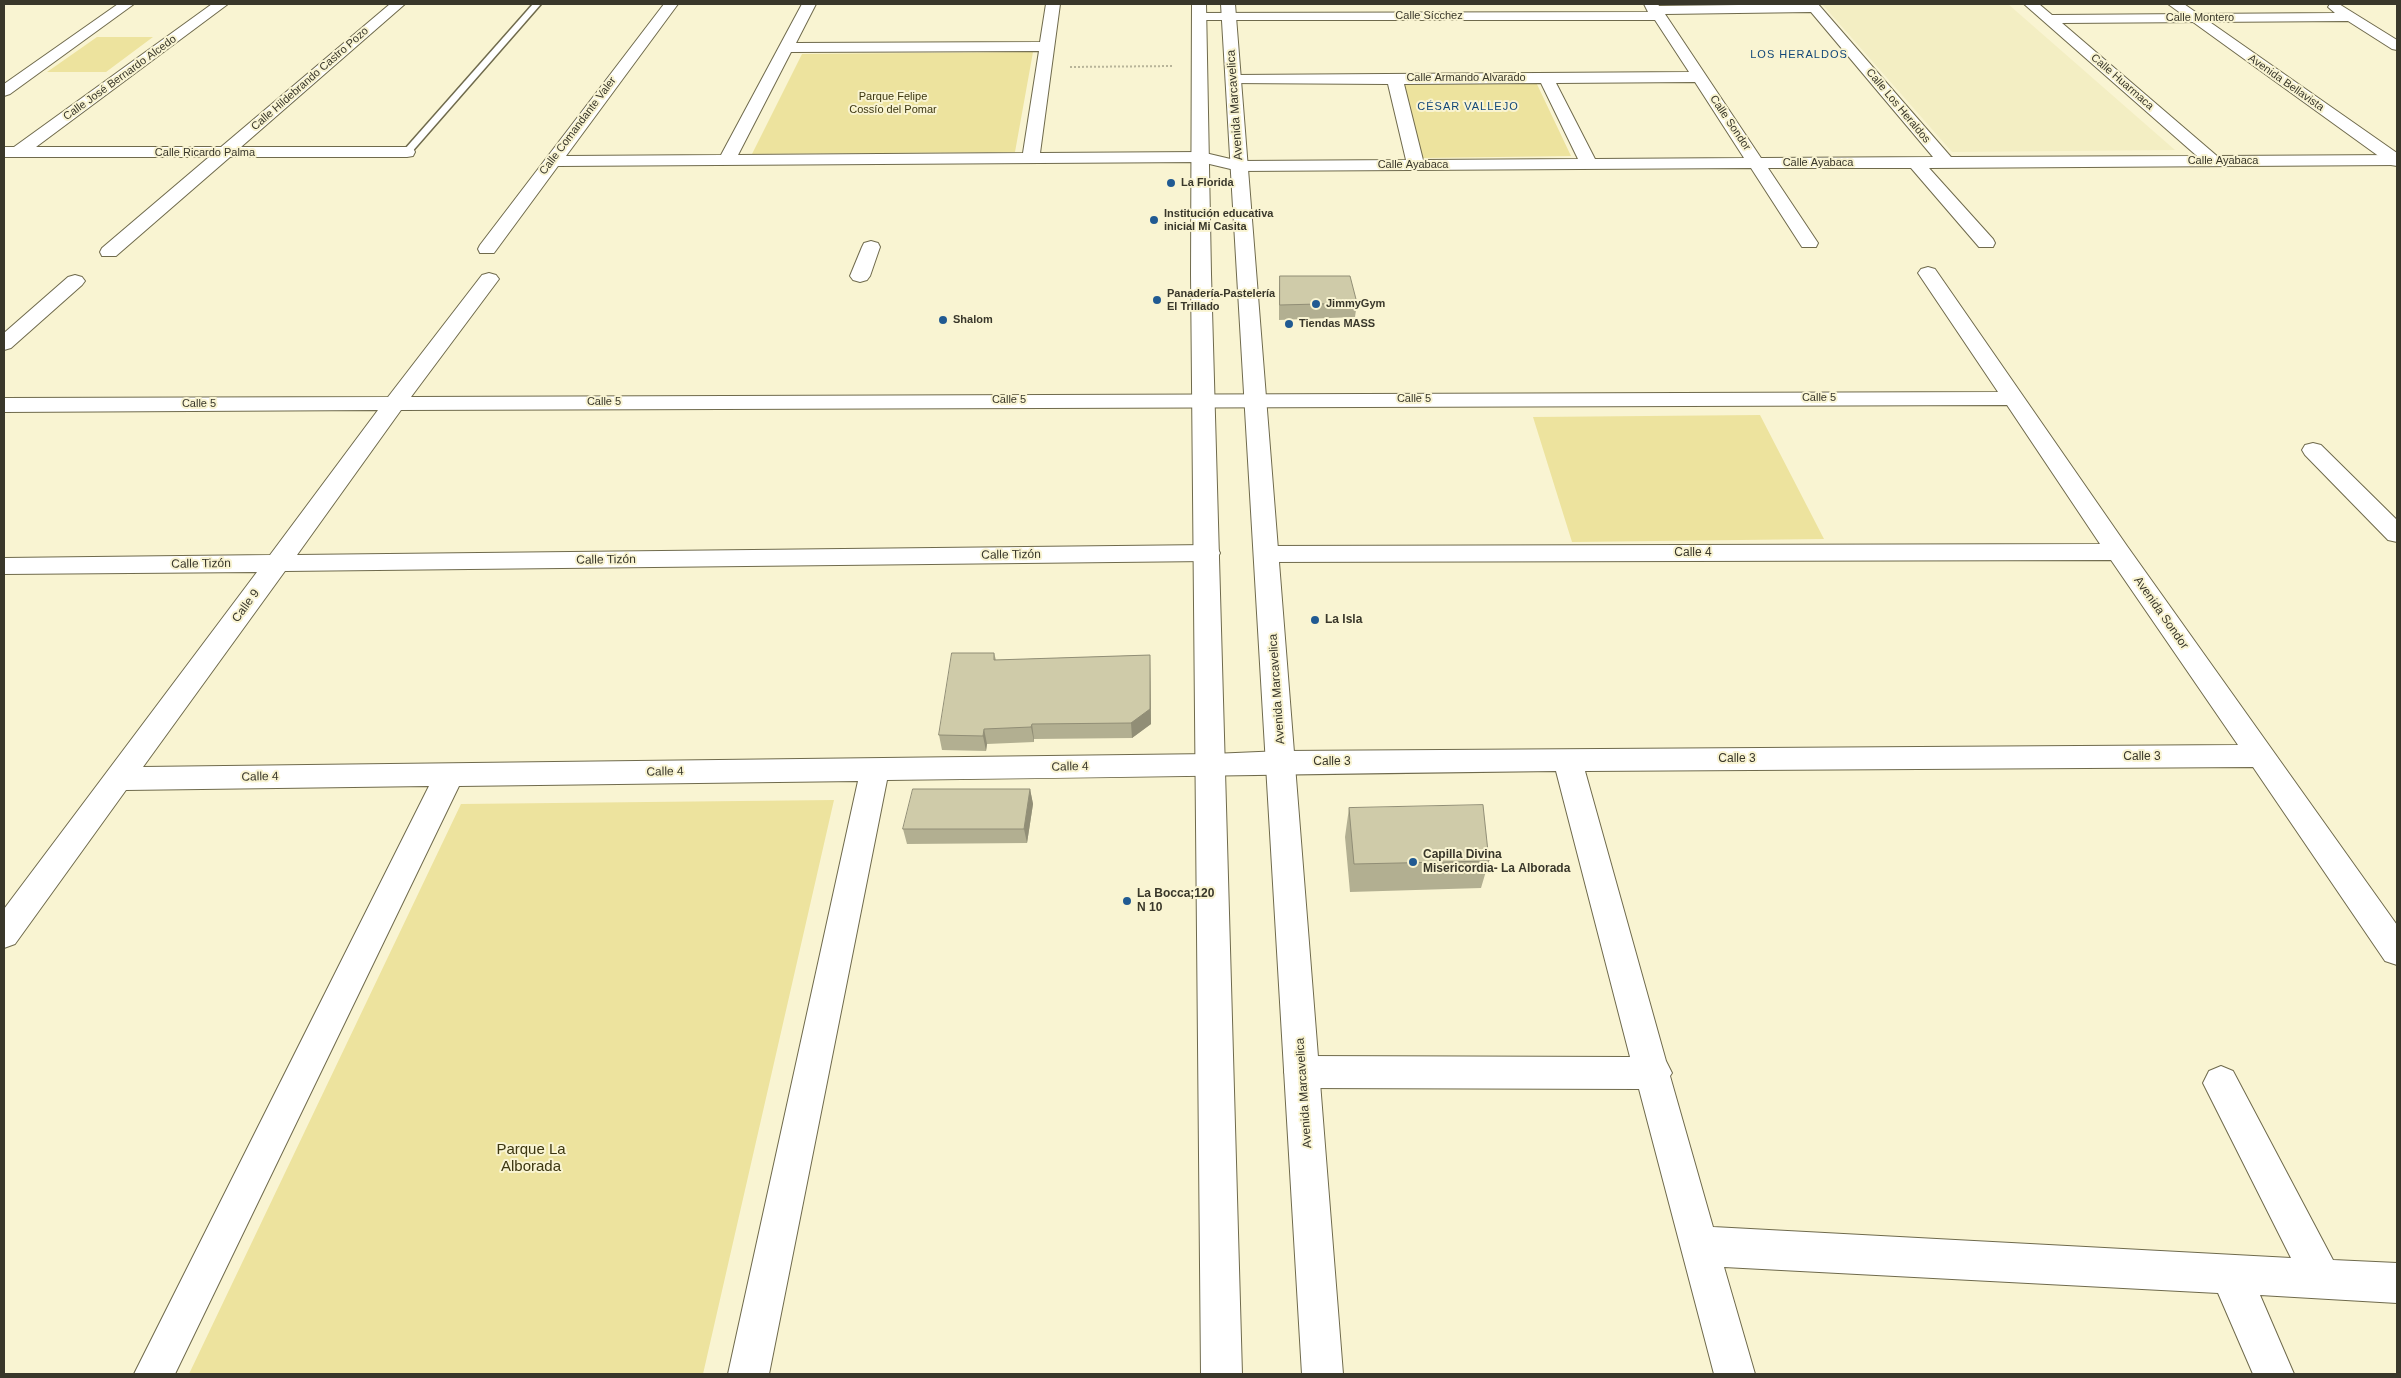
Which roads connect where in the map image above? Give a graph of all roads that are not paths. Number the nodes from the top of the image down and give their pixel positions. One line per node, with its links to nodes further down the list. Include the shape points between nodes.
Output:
1 (127, 4): 23 (street)
2 (221, 4): 29 (street, Calle José Bernardo Alcedo)
3 (398, 4): 31 (street, Calle Hildebrando Castro Pozo)
4 (537, 4): 30 (lane)
5 (671, 4): 36 (street, Calle Comandante Valer)
6 (809, 4): 21 (street)
7 (1053, 4): 19 (street)
8 (2031, 4): 16 (street, Calle Huarmaca)
9 (2175, 4): 15 (street, Avenida Bellavista)
10 (2330, 4): 17 (street)
11 (1813, 6): 14 (street, Calle Sícchez); 39 (street, Calle Los Heraldos)
12 (1199, 10): 13 (street, Calle Sícchez); 32 (street)
13 (1228, 10): 14 (street, Calle Sícchez); 27 (street, Avenida Marcavelica)
14 (1654, 10): 24 (street, Calle Sondor)
15 (2195, 18): 16 (street, Calle Montero); 17 (street, Calle Montero); 35 (street, Avenida Bellavista)
16 (2048, 19): 37 (street, Calle Huarmaca)
17 (2356, 20): 18 (street, Calle Montero); 20 (street)
18 (2388, 24)
19 (1047, 46): 21 (street); 33 (street)
20 (2397, 46)
21 (787, 48): 34 (street)
22 (4, 70): 23 (street)
23 (34, 70): 28 (street)
24 (1699, 77): 25 (street, Calle Armando Alvarado); 40 (street, Calle Sondor)
25 (1546, 78): 26 (street, Calle Armando Alvarado); 41 (street)
26 (1395, 79): 27 (street, Calle Armando Alvarado); 42 (street)
27 (1234, 80): 43 (street, Avenida Marcavelica)
28 (4, 91)
29 (11, 152): 31 (street, Calle Ricardo Palma)
30 (407, 152): 31 (street, Calle Ricardo Palma)
31 (224, 153): 48 (street, Calle Hildebrando Castro Pozo)
32 (1201, 157): 33 (street, Calle Ayabaca); 43 (street, Calle Ayabaca); 55 (street)
33 (1031, 159): 34 (street, Calle Ayabaca)
34 (727, 160): 36 (street, Calle Ayabaca)
35 (2396, 160): 37 (street, Calle Ayabaca)
36 (551, 161): 47 (street, Calle Comandante Valer)
37 (2213, 161): 39 (street, Calle Ayabaca)
38 (1915, 162): 39 (street, Calle Ayabaca); 40 (street, Calle Ayabaca); 45 (street, Calle Los Heraldos)
39 (1946, 162)
40 (1756, 163): 41 (street, Calle Ayabaca); 44 (street, Calle Sondor)
41 (1590, 164): 42 (street, Calle Ayabaca)
42 (1416, 165): 43 (street, Calle Ayabaca)
43 (1239, 166): 56 (street, Avenida Marcavelica)
44 (1809, 243)
45 (1986, 243)
46 (871, 246): 50 (street)
47 (487, 249)
48 (109, 252)
49 (1928, 273): 54 (street, Avenida Sondor)
50 (860, 276)
51 (489, 279): 57 (street, Calle 9)
52 (75, 281): 53 (street)
53 (4, 344)
54 (2014, 398): 56 (street, Calle 5); 61 (street, Avenida Sondor)
55 (1204, 399): 56 (street, Calle 5); 57 (street, Calle 5); 62 (street)
56 (1256, 400): 63 (street, Avenida Marcavelica)
57 (395, 403): 58 (street, Calle 5); 64 (street, Calle 9)
58 (4, 404)
59 (2313, 450): 60 (street)
60 (2397, 534)
61 (2118, 552): 63 (street, Calle 4); 66 (street, Avenida Sondor)
62 (1208, 553): 64 (street, Calle Tizón); 69 (street)
63 (1267, 554): 68 (street, Avenida Marcavelica)
64 (278, 563): 65 (street, Calle Tizón); 72 (street, Calle 9)
65 (4, 566)
66 (2262, 756): 67 (street, Calle 3); 74 (street, Avenida Sondor)
67 (1567, 760): 68 (street, Calle 3); 76 (street)
68 (1282, 762): 69 (street, Calle 3); 75 (street, Avenida Marcavelica)
69 (1212, 765): 70 (street, Calle 4); 84 (street)
70 (875, 769): 71 (street, Calle 4); 83 (street)
71 (450, 774): 72 (street, Calle 4); 82 (street)
72 (118, 779): 73 (street, Calle 9)
73 (4, 934)
74 (2397, 951)
75 (1302, 1072): 76 (street); 85 (street, Avenida Marcavelica)
76 (1654, 1073): 78 (street)
77 (2221, 1083): 80 (street)
78 (1700, 1246): 79 (street); 86 (street)
79 (2230, 1274): 80 (street); 87 (street)
80 (2322, 1279): 81 (street)
81 (2397, 1283)
82 (154, 1374)
83 (749, 1374)
84 (1222, 1374)
85 (1323, 1374)
86 (1734, 1374)
87 (2274, 1374)

